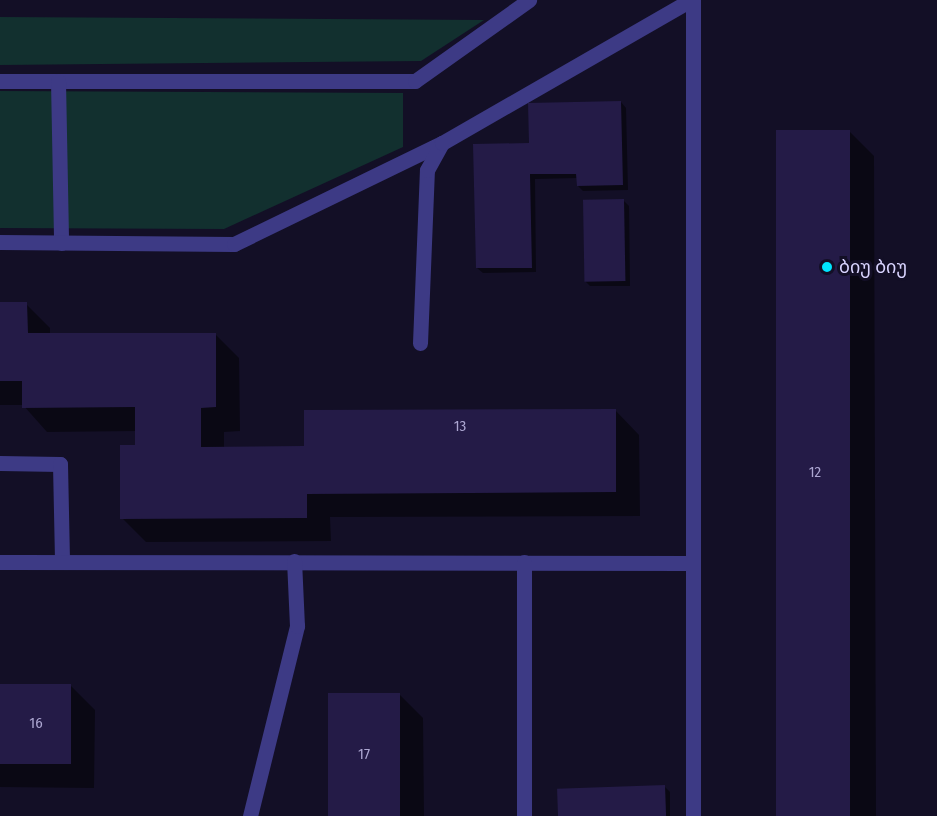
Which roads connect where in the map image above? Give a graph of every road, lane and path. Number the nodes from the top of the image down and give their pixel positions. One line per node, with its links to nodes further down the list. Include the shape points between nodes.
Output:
1 (529, 0): 4 (lane, via 415,81)
2 (692, 0): 5 (lane); 14 (lane)
3 (0, 81): 4 (lane)
4 (58, 81): 7 (lane)
5 (442, 143): 7 (lane, via 234,244); 8 (lane, via 427,170)
6 (0, 242): 7 (lane)
7 (61, 243)
8 (420, 343)
9 (0, 463): 10 (lane, via 60,464)
10 (62, 560): 11 (lane); 12 (lane)
11 (294, 561): 13 (lane); 15 (lane, via 297,626)
12 (0, 562)
13 (524, 562): 14 (lane); 16 (lane)
14 (693, 563): 17 (lane)
15 (250, 816)
16 (524, 816)
17 (693, 816)

